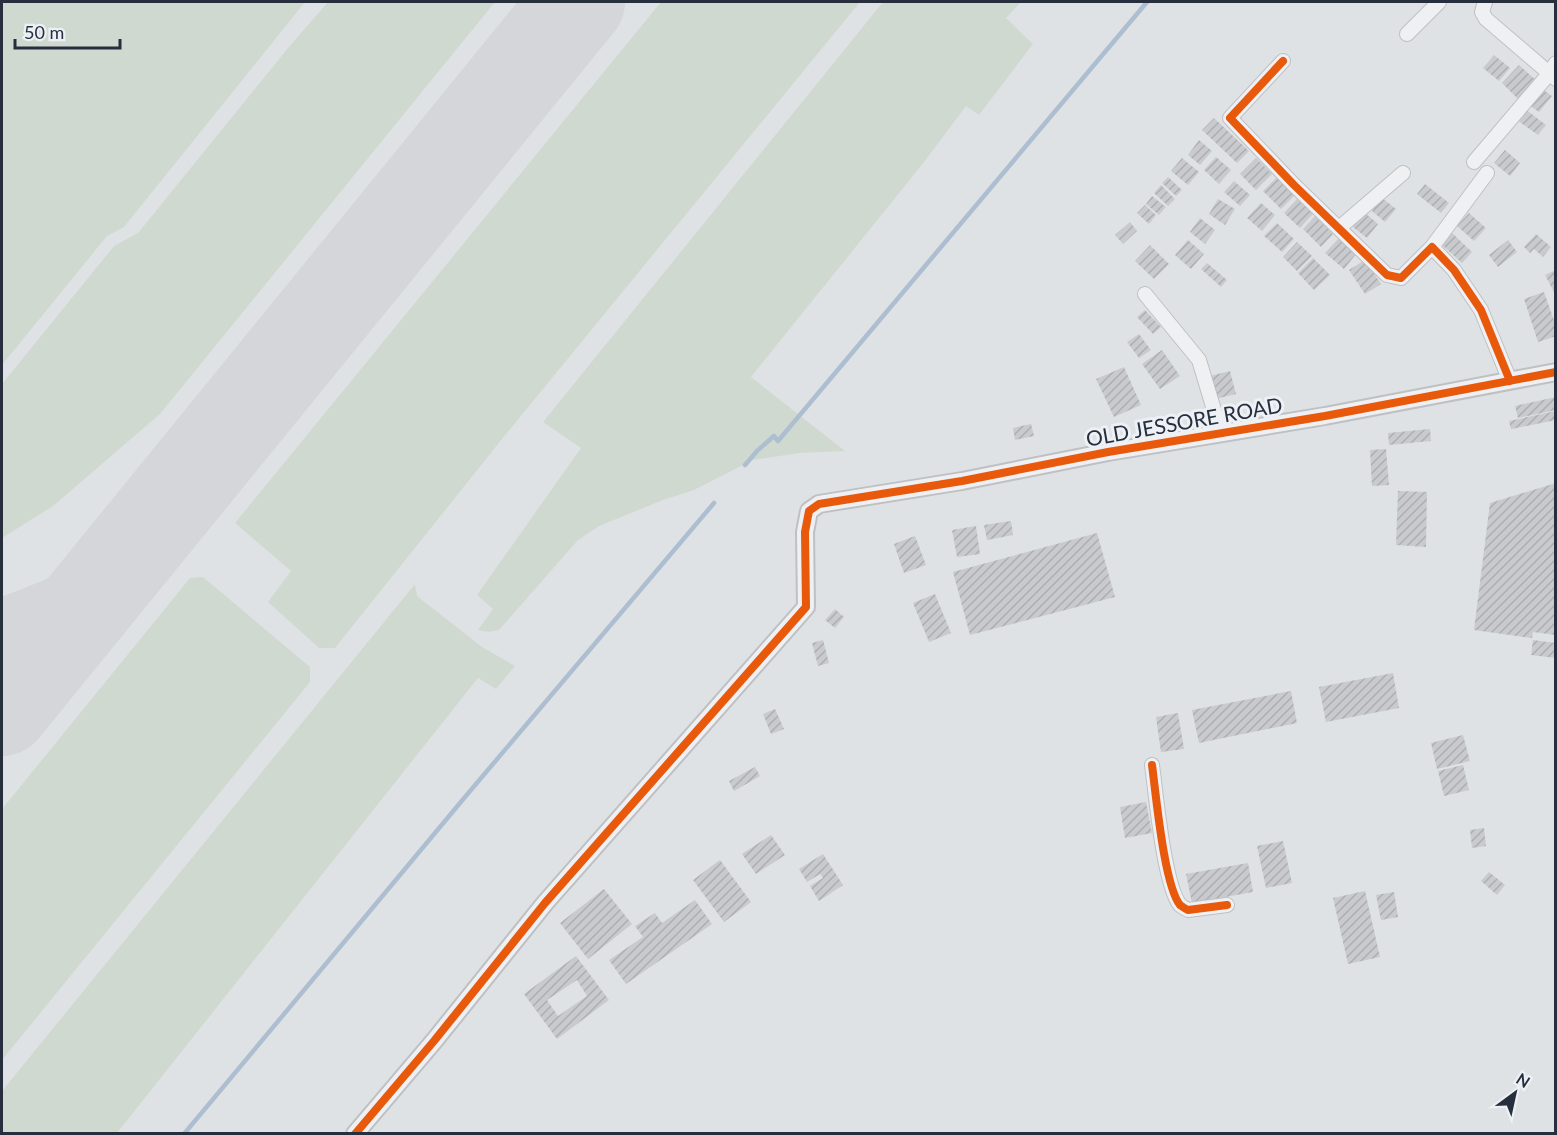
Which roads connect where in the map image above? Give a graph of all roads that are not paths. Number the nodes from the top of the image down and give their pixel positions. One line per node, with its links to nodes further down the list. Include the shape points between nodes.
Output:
1 (1438, 2): 3 (street)
2 (1485, 2): 5 (street, via 1482,12 1486,19)
3 (1407, 34)
4 (1282, 61): 9 (street, via 1230,118)
5 (1553, 72): 6 (street)
6 (1474, 162)
7 (1403, 173): 9 (street)
8 (1487, 173): 10 (street)
9 (1339, 228): 10 (street, via 1393,277 1401,278)
10 (1432, 247): 13 (street, via 1454,270 1481,310)
11 (1145, 294): 14 (street, via 1199,360)
12 (1556, 372): 13 (street, OLD JESSORE ROAD)
13 (1510, 381): 14 (street, OLD JESSORE ROAD)
14 (1221, 433): 17 (street, OLD JESSORE ROAD, via 962,482 819,504 809,511 805,532 806,607 545,903)
15 (1152, 765): 16 (street, via 1165,859 1180,905 1188,910)
16 (1227, 905)
17 (354, 1134)

